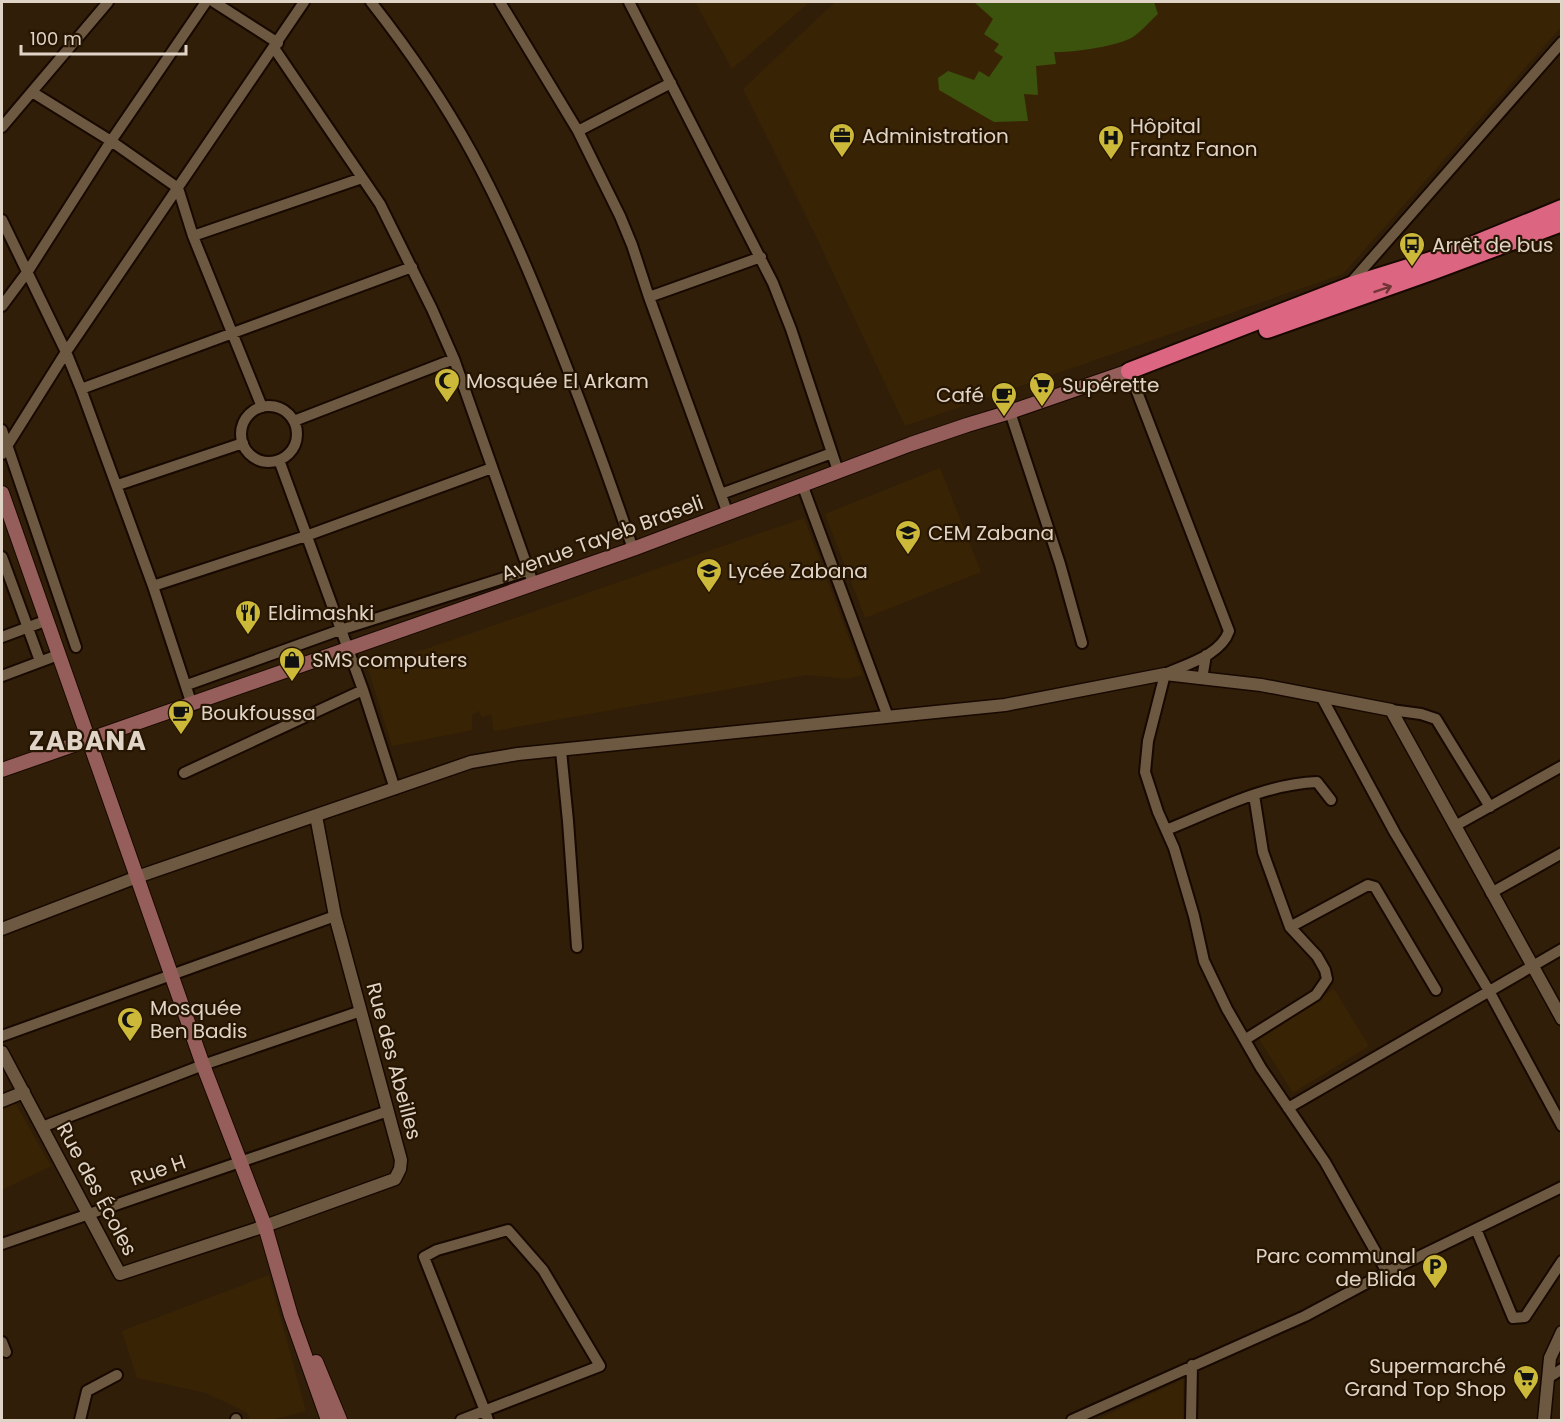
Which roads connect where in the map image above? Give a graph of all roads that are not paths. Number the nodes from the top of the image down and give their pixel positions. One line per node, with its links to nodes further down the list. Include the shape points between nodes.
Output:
1 (108, 2): 11 (street)
2 (206, 2): 14 (street)
3 (214, 2): 9 (street)
4 (304, 2): 9 (street)
5 (371, 2): 48 (street, via 436,93 503,215 540,297)
6 (500, 2): 13 (street)
7 (629, 2): 10 (street)
8 (1562, 42): 24 (street, via 1354,279)
9 (276, 45): 15 (street); 16 (street)
10 (671, 83): 13 (street); 21 (street)
11 (32, 92): 12 (street); 14 (street)
12 (2, 127)
13 (578, 131): 25 (street, via 624,225)
14 (111, 141): 16 (street); 23 (street)
15 (362, 178): 20 (street); 22 (street)
16 (178, 188): 20 (street); 28 (street)
17 (1562, 208): 24 (highway)
18 (2, 220): 23 (street)
19 (1562, 223): 24 (highway, one-way to 19)
20 (193, 236): 27 (street)
21 (761, 257): 25 (street); 38 (street, via 791,329)
22 (412, 267): 27 (street); 29 (street)
23 (27, 271): 26 (street); 28 (street)
24 (1352, 292): 30 (highway)
25 (649, 297): 45 (street)
26 (2, 306)
27 (231, 332): 31 (street); 32 (street)
28 (66, 352): 31 (street); 37 (street)
29 (454, 358): 34 (street); 40 (street)
30 (1129, 371): 33 (main road, Avenue Tayeb Braseli); 60 (street, via 1229,631 1225,642)
31 (81, 389): 43 (street)
32 (262, 407): 34 (street, via 280,408); 36 (street, via 244,421)
33 (1010, 412): 41 (main road, Avenue Tayeb Braseli); 56 (street)
34 (294, 421): 39 (street, via 297,439 287,456)
35 (2, 430): 37 (street)
36 (243, 443): 39 (street, via 261,461); 43 (street)
37 (4, 449): 57 (street)
38 (832, 453): 41 (street); 45 (street)
39 (279, 460): 47 (street)
40 (492, 468): 47 (street); 50 (street)
41 (838, 471): 42 (main road, Avenue Tayeb Braseli)
42 (802, 484): 46 (main road, Avenue Tayeb Braseli); 70 (street)
43 (118, 485): 51 (street)
44 (2, 493): 52 (main road)
45 (721, 494): 46 (street)
46 (728, 514): 48 (main road, Avenue Tayeb Braseli)
47 (306, 536): 51 (street); 54 (street)
48 (633, 549): 50 (main road, Avenue Tayeb Braseli)
49 (2, 556): 53 (street)
50 (531, 576): 54 (street); 58 (main road, Avenue Tayeb Braseli)
51 (153, 586): 65 (street)
52 (45, 621): 53 (street); 59 (main road)
53 (27, 629): 55 (street); 61 (street)
54 (340, 630): 58 (street); 65 (street)
55 (2, 637)
56 (1082, 642)
57 (76, 646)
58 (348, 649): 66 (street); 68 (main road, Avenue Tayeb Braseli)
59 (58, 655): 61 (street); 71 (main road)
60 (1206, 655): 62 (street); 64 (street)
61 (40, 662): 63 (street)
62 (1165, 674): 64 (street); 70 (street, via 1005,705); 82 (street, via 1148,741 1145,772)
63 (2, 676)
64 (1202, 679): 67 (street)
65 (187, 685): 68 (street)
66 (363, 690): 75 (street); 76 (street)
67 (1321, 696): 69 (street); 94 (street, via 1395,833)
68 (192, 705): 71 (main road, Avenue Tayeb Braseli)
69 (1391, 710): 79 (street, via 1436,720); 81 (street)
70 (888, 717): 72 (street)
71 (88, 739): 74 (main road, Avenue Tayeb Braseli); 84 (main road)
72 (561, 751): 76 (street, via 471,762); 89 (street)
73 (1562, 766): 79 (street)
74 (2, 770)
75 (184, 773)
76 (395, 789): 80 (street)
77 (1254, 795): 78 (street, via 1317,782); 82 (street); 87 (street, via 1263,852)
78 (1331, 800)
79 (1490, 807): 81 (street)
80 (316, 816): 84 (street); 86 (street, Rue des Abeilles)
81 (1455, 826): 85 (street)
82 (1166, 830): 98 (street, via 1204,961)
83 (1562, 853): 85 (street)
84 (136, 877): 88 (street); 92 (main road)
85 (1491, 893): 91 (street)
86 (335, 916): 92 (street); 95 (street, Rue des Abeilles)
87 (1290, 927): 93 (street, via 1368,885 1375,887); 98 (street, via 1317,956 1327,979 1316,995)
88 (2, 929)
89 (577, 947)
90 (1562, 948): 91 (street)
91 (1532, 965): 94 (street); 96 (street)
92 (171, 974): 97 (street); 100 (main road)
93 (1436, 990)
94 (1489, 991): 103 (street); 105 (street)
95 (361, 1011): 100 (street); 104 (street, Rue des Abeilles)
96 (1562, 1019)
97 (2, 1036)
98 (1246, 1039): 103 (street)
99 (2, 1052): 101 (street, Rue des Écoles)
100 (203, 1065): 106 (street); 107 (main road)
101 (24, 1092): 102 (street); 106 (street, Rue des Écoles)
102 (2, 1101)
103 (1288, 1108): 114 (street, via 1325,1162)
104 (388, 1111): 107 (street, Rue H); 110 (street, Rue des Abeilles, via 401,1160 395,1179)
105 (1562, 1126)
106 (42, 1127): 109 (street, Rue des Écoles)
107 (240, 1162): 109 (street, Rue H); 110 (main road)
108 (1562, 1187): 111 (street)
109 (88, 1213): 110 (street, Rue des Écoles, via 120,1274); 112 (street, Rue H)
110 (265, 1226): 115 (main road)
111 (1476, 1229): 113 (street, via 1513,1318 1525,1317); 114 (street)
112 (2, 1244)
113 (1562, 1261)
114 (1387, 1272): 117 (street, via 1305,1316)
115 (291, 1316): 123 (main road, via 299,1363); 124 (main road); 125 (main road, via 314,1356)
116 (1562, 1332): 120 (street, via 1550,1358)
117 (1192, 1365): 127 (street); 128 (street)
118 (1562, 1369): 120 (street)
119 (117, 1375): 122 (street, via 87,1391)
120 (1548, 1378): 129 (street)
121 (486, 1416): 121 (street, via 424,1257 508,1230 543,1270 600,1366); 126 (street)
122 (80, 1420)
123 (320, 1420)
124 (328, 1420)
125 (340, 1420)
126 (461, 1420)
127 (1072, 1420)
128 (1191, 1420)
129 (1544, 1420)

